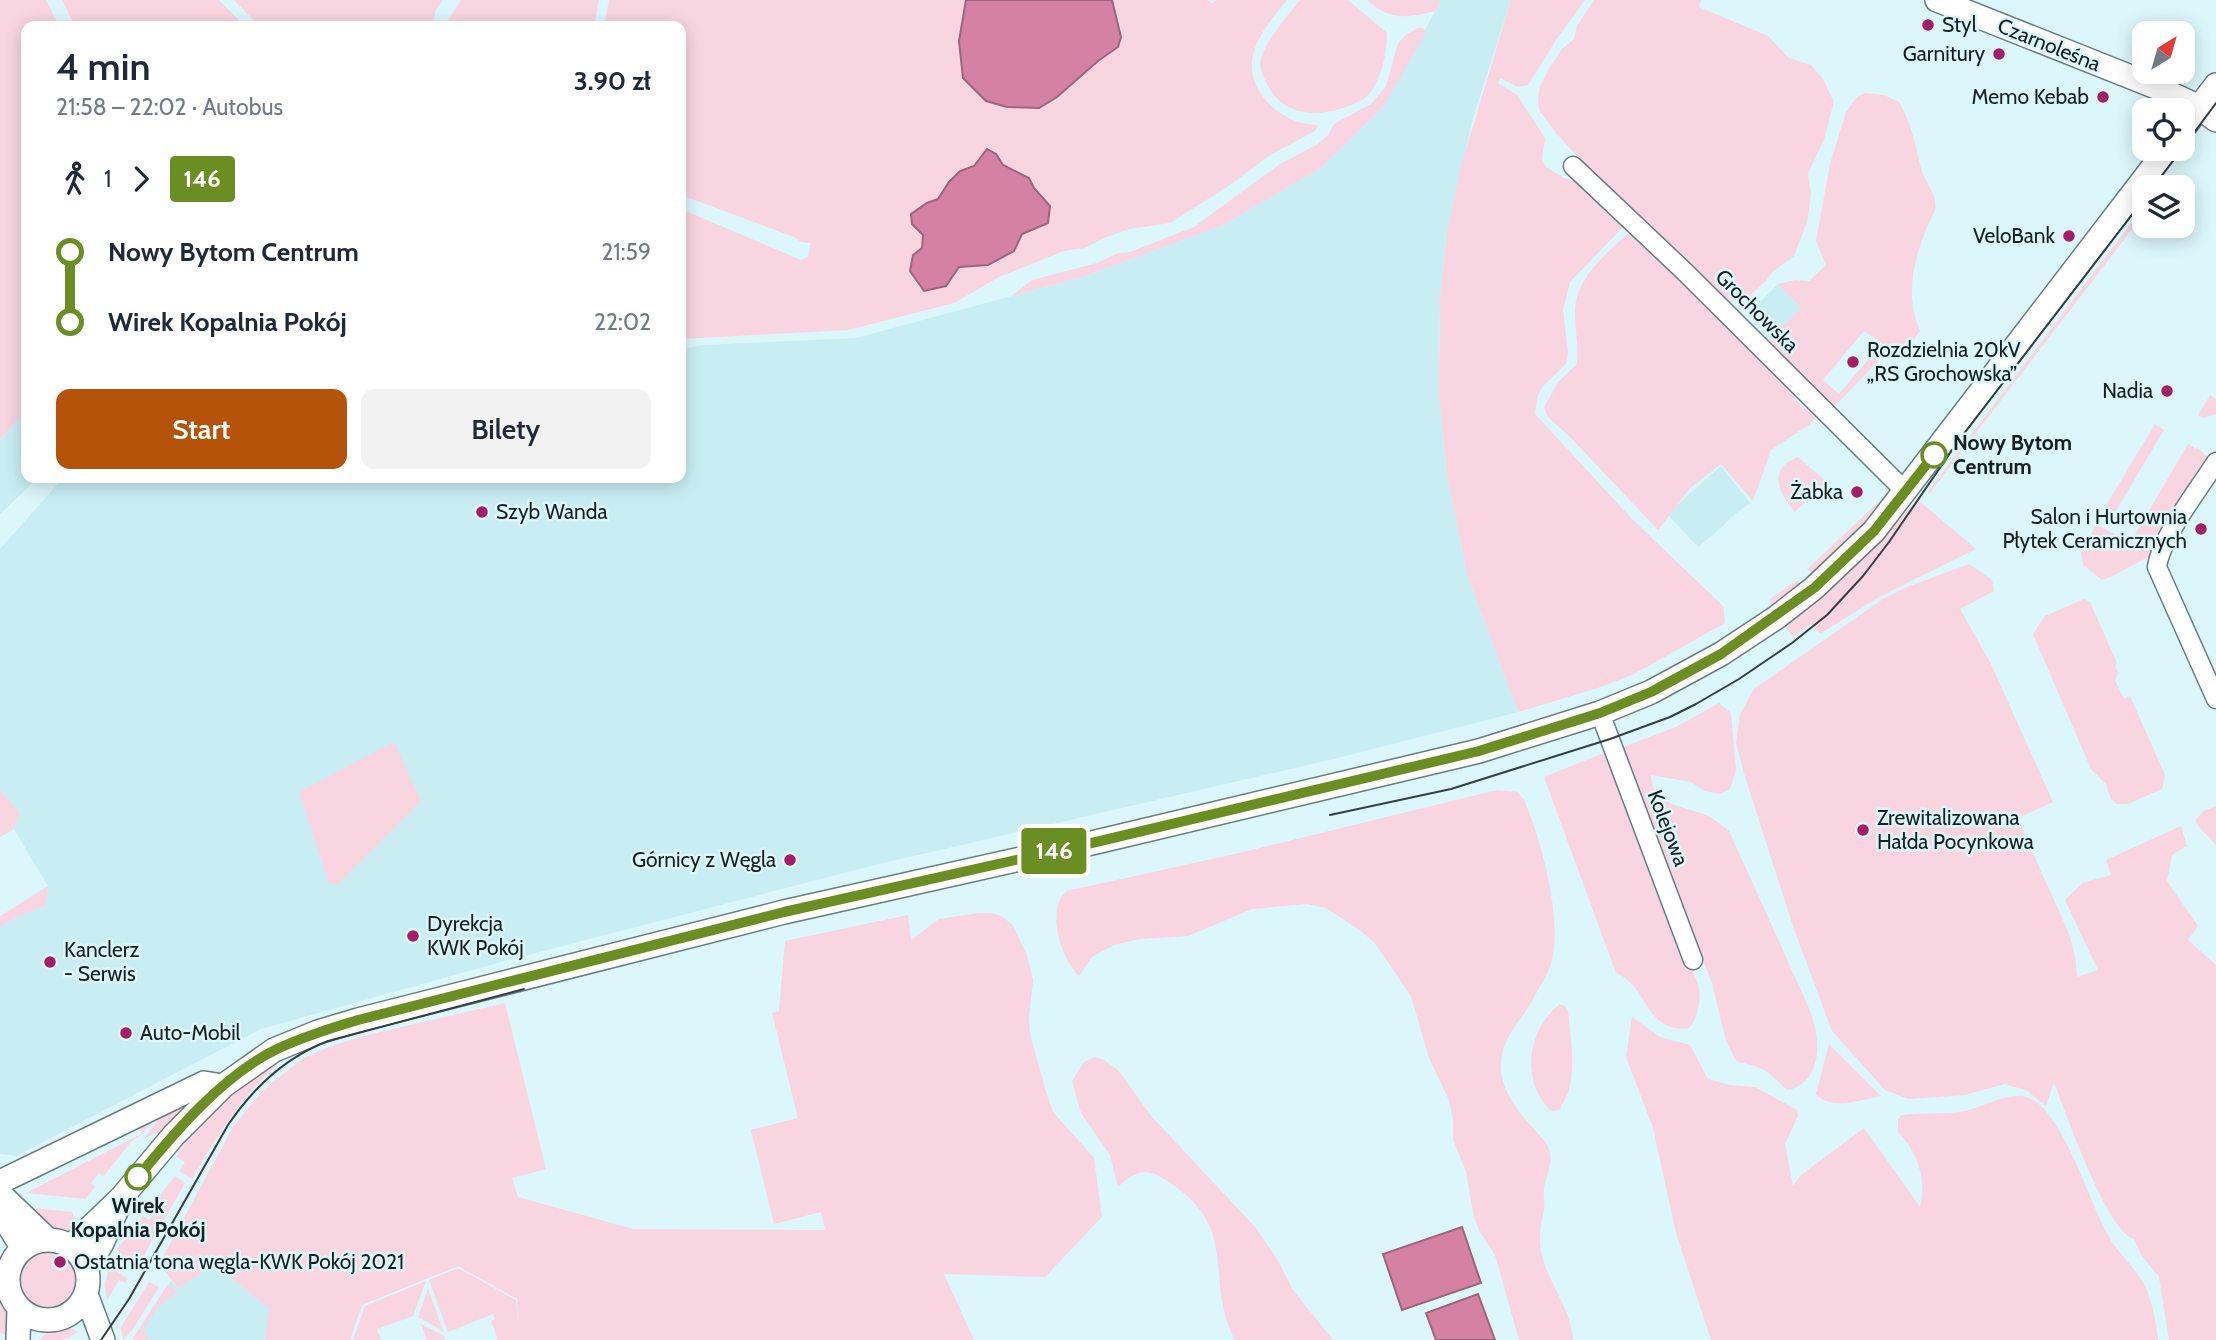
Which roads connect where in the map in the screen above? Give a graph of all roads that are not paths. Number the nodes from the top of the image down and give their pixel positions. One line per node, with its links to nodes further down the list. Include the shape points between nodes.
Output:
1 (1937, 0): 3 (street, Czarnoleśna, via 2151,85)
2 (2216, 85): 3 (street)
3 (2208, 113)
4 (2159, 161): 7 (street)
5 (1573, 166): 7 (street, Grochowska)
6 (2216, 462): 8 (street, via 2158,556 2157,567)
7 (1906, 492): 9 (street, via 1854,552 1777,617 1698,667)
8 (2216, 699)
9 (1600, 713): 10 (street, Kolejowa); 11 (street, via 1479,751 797,909 358,1020 274,1050)
10 (1693, 960)
11 (223, 1086): 12 (street, via 204,1083); 14 (street)
12 (0, 1182)
13 (0, 1194): 16 (street)
14 (122, 1197): 17 (street); 19 (street)
15 (0, 1211): 18 (street)
16 (47, 1239): 17 (street); 18 (street)
17 (70, 1247): 19 (street)
18 (23, 1249): 21 (street, via 9,1268 8,1280)
19 (87, 1269): 20 (street)
20 (86, 1294): 22 (street); 26 (street)
21 (19, 1309): 23 (street, via 33,1318); 24 (street)
22 (72, 1313): 23 (street); 25 (street)
23 (37, 1330)
24 (18, 1340)
25 (94, 1340)
26 (103, 1340)

